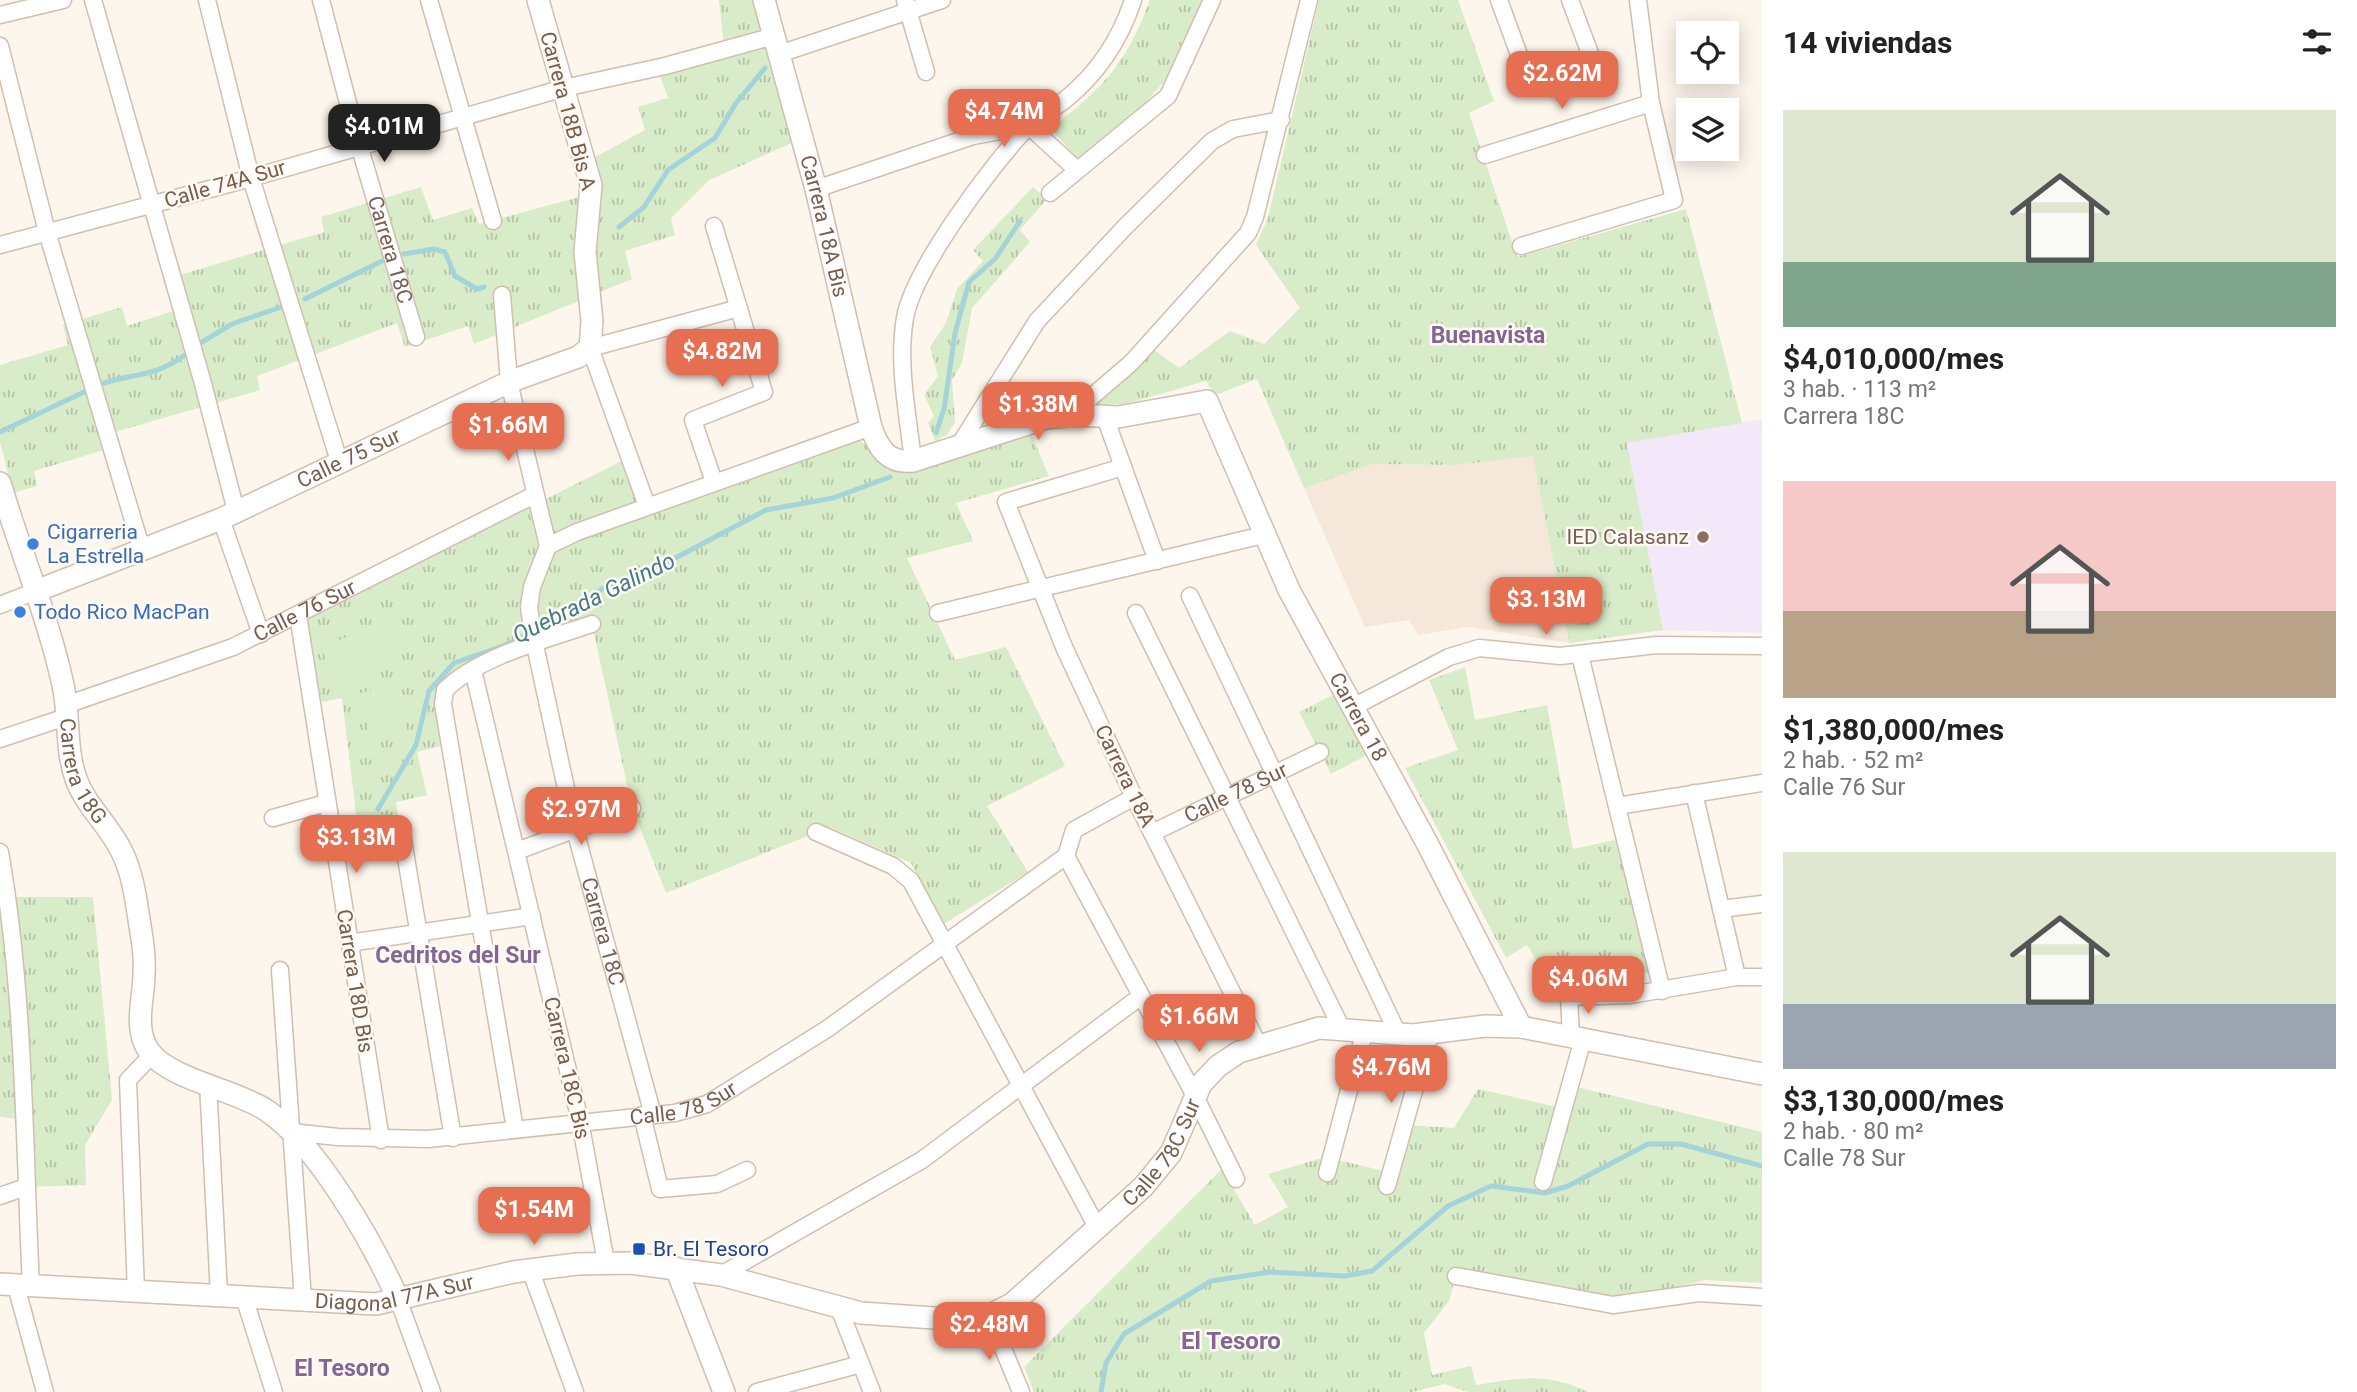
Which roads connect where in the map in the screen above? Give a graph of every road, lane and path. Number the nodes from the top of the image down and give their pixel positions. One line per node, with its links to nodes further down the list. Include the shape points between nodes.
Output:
1 (63, 0): 16 (street)
2 (93, 0): 33 (street)
3 (206, 0): 30 (street)
4 (321, 0): 27 (street, Carrera 18C)
5 (429, 0): 24 (street)
6 (538, 0): 22 (street, Carrera 18B Bis A)
7 (764, 0): 17 (street, Carrera 18A Bis)
8 (942, 0): 15 (street, Calle 74A Sur)
9 (1133, 0): 26 (street, via 1115,44 1090,76)
10 (1309, 0): 25 (street)
11 (1499, 0): 21 (street)
12 (1570, 0): 19 (street)
13 (1638, 0): 23 (street)
14 (1211, 1): 29 (street, via 1168,96)
15 (907, 6): 17 (street, Calle 74A Sur); 20 (street)
16 (0, 15)
17 (776, 45): 22 (street, Calle 74A Sur); 31 (street, Carrera 18A Bis)
18 (0, 46): 36 (street)
19 (1591, 56)
20 (926, 72)
21 (1530, 85)
22 (564, 88): 24 (street, Calle 74A Sur); 42 (street, Carrera 18B Bis A, via 591,185 584,252 592,321)
23 (1651, 103): 28 (street); 38 (street, via 1674,200)
24 (462, 116): 27 (street, Calle 74A Sur); 34 (street)
25 (1281, 120): 44 (street, via 1248,233 1131,363 1088,399); 47 (street, via 1233,129 1212,141 1125,227 1038,321)
26 (1029, 126): 29 (street); 31 (street, via 973,136); 49 (street, via 985,177 916,284 905,318 903,361)
27 (359, 145): 30 (street, Calle 74A Sur); 41 (street, Carrera 18C)
28 (1485, 155)
29 (1077, 170): 32 (street)
30 (251, 178): 33 (street, Calle 74A Sur); 48 (street)
31 (816, 189): 46 (street, Carrera 18A Bis)
32 (1050, 192)
33 (151, 204): 36 (street, Calle 74A Sur); 55 (street, via 202,380)
34 (493, 221)
35 (714, 226): 40 (street)
36 (47, 232): 37 (street, Calle 74A Sur); 59 (street)
37 (0, 245)
38 (1521, 246)
39 (502, 295): 43 (street)
40 (738, 307): 42 (street, Calle 75 Sur); 51 (street, via 764,392 693,419)
41 (416, 337)
42 (590, 348): 43 (street, Calle 75 Sur, via 578,357); 54 (street, Carrera 18B Bis A)
43 (509, 382): 48 (street, Calle 75 Sur); 53 (street)
44 (1078, 415): 45 (street); 47 (street, via 1046,418)
45 (1105, 417): 50 (street); 57 (street, Carrera 18, via 1207,401)
46 (871, 427): 49 (street, Carrera 18A Bis, via 884,453 896,460); 51 (street)
47 (958, 447): 49 (street)
48 (339, 461): 55 (street, Calle 75 Sur)
49 (913, 461)
50 (1123, 467): 60 (street); 61 (street, Carrera 18A, via 1006,502)
51 (714, 482): 54 (street)
52 (0, 483): 56 (street, Carrera 18G)
53 (534, 495): 58 (street); 67 (street, Calle 76 Sur)
54 (647, 506): 58 (street)
55 (228, 515): 59 (street, Calle 75 Sur); 69 (street)
56 (7, 529): 62 (street, Carrera 18G)
57 (1263, 535): 60 (street); 74 (street, Carrera 18)
58 (548, 546): 70 (street, Carrera 18C, via 532,587)
59 (142, 550): 62 (street, Calle 75 Sur)
60 (1157, 561): 61 (street)
61 (1041, 588): 65 (street); 81 (street, Carrera 18A)
62 (36, 591): 64 (street, Calle 75 Sur); 75 (street, Carrera 18G, via 64,687)
63 (1190, 596): 78 (street)
64 (0, 605)
65 (938, 612)
66 (1136, 612): 82 (street)
67 (298, 615): 69 (street, Calle 76 Sur); 83 (street, Carrera 18D Bis)
68 (592, 624): 70 (street)
69 (261, 634): 75 (street, Calle 76 Sur)
70 (533, 634): 73 (street); 87 (street, Carrera 18C)
71 (1762, 646): 72 (street, via 1657,645)
72 (1580, 655): 74 (street, via 1529,655 1479,648 1449,657); 84 (street)
73 (473, 670): 91 (street, Carrera 18C Bis); 97 (street, via 445,691 443,704)
74 (1353, 707): 107 (street, Carrera 18)
75 (66, 711): 76 (street, Calle 76 Sur); 113 (street, Carrera 18G, via 76,780 121,849 132,880 144,961 141,1029)
76 (0, 739)
77 (1320, 752): 78 (street, Calle 78 Sur)
78 (1275, 774): 82 (street, Calle 78 Sur); 109 (street)
79 (1762, 783): 80 (street)
80 (1694, 793): 84 (street); 95 (street)
81 (1134, 797): 89 (street, Carrera 18A); 93 (street, Calle 78 Sur, via 1074,830)
82 (1227, 797): 89 (street, Calle 78 Sur); 106 (street)
83 (326, 803): 86 (street); 90 (street, Carrera 18D Bis)
84 (1617, 806): 104 (street)
85 (632, 808): 87 (street)
86 (273, 818)
87 (575, 830): 91 (street); 118 (street, Carrera 18C)
88 (816, 832): 99 (street, via 903,873)
89 (1152, 833): 112 (street, Carrera 18A)
90 (332, 839): 98 (street, via 401,828); 100 (street, Carrera 18D Bis)
91 (517, 851): 96 (street, Carrera 18C Bis)
92 (0, 852): 129 (street, via 10,925)
93 (1066, 856): 99 (street, Calle 78 Sur); 105 (street)
94 (1762, 904): 95 (street)
95 (1721, 909): 102 (street)
96 (533, 916): 97 (street); 119 (street, Carrera 18C Bis)
97 (482, 924): 98 (street); 120 (street)
98 (418, 933): 100 (street); 122 (street)
99 (944, 942): 116 (street); 118 (street, Calle 78 Sur, via 827,1029 707,1104)
100 (349, 943): 123 (street, Carrera 18D Bis)
101 (280, 970): 121 (street)
102 (1737, 977): 103 (street); 104 (street)
103 (1762, 977)
104 (1662, 991): 111 (street, via 1569,997)
105 (1141, 996): 116 (street); 117 (street)
106 (1341, 1027): 108 (street, Calle 78C Sur); 112 (street, Calle 78C Sur)
107 (1521, 1027): 110 (street, Calle 78C Sur, via 1485,1026); 111 (street, Calle 78C Sur)
108 (1365, 1030): 109 (street, Calle 78C Sur); 125 (street)
109 (1398, 1034): 110 (street, Calle 78C Sur)
110 (1430, 1034): 128 (street)
111 (1577, 1038): 114 (street, Calle 78C Sur); 127 (street)
112 (1258, 1044): 117 (street, Calle 78C Sur, via 1217,1066)
113 (152, 1055): 115 (street, via 167,1067); 138 (street, via 128,1080)
114 (1762, 1074)
115 (208, 1083): 121 (street, via 253,1103); 139 (street)
116 (1021, 1088): 131 (street); 135 (street, via 922,1160)
117 (1195, 1096): 126 (street); 131 (street, Calle 78C Sur, via 1163,1165)
118 (648, 1115): 119 (street, Calle 78 Sur); 124 (street, Carrera 18C, via 660,1189 717,1184)
119 (580, 1121): 120 (street, Calle 78 Sur); 132 (street, Carrera 18C Bis)
120 (515, 1129): 122 (street, Calle 78 Sur)
121 (291, 1132): 123 (street, Calle 78 Sur); 142 (street, via 335,1189); 143 (street)
122 (453, 1138): 123 (street, Calle 78 Sur)
123 (381, 1140)
124 (747, 1170)
125 (1327, 1173)
126 (1236, 1179)
127 (1543, 1182)
128 (1387, 1186)
129 (26, 1187): 130 (street); 137 (street)
130 (0, 1196)
131 (1098, 1229): 145 (street, Calle 78C Sur, via 1012,1304)
132 (606, 1262): 133 (street, Diagonal 77A Sur); 134 (street, Diagonal 77A Sur)
133 (676, 1268): 135 (street, Diagonal 77A Sur); 151 (street)
134 (530, 1269): 142 (street, Diagonal 77A Sur); 150 (street)
135 (721, 1275): 144 (street, Diagonal 77A Sur)
136 (1456, 1276): 141 (street, via 1614,1306 1699,1293)
137 (16, 1286): 138 (street, Diagonal 77A Sur); 147 (street)
138 (136, 1292): 139 (street, Diagonal 77A Sur)
139 (219, 1295): 140 (street, Diagonal 77A Sur)
140 (244, 1297): 143 (street, Diagonal 77A Sur); 148 (street)
141 (1762, 1297)
142 (398, 1299): 143 (street, Diagonal 77A Sur, via 364,1304); 149 (street)
143 (303, 1300)
144 (839, 1308): 145 (street, Diagonal 77A Sur, via 962,1322); 146 (street)
145 (990, 1317): 154 (street)
146 (861, 1364): 152 (street); 153 (street)
147 (46, 1392)
148 (274, 1392)
149 (432, 1392)
150 (575, 1392)
151 (724, 1392)
152 (757, 1392)
153 (872, 1392)
154 (1021, 1392)

